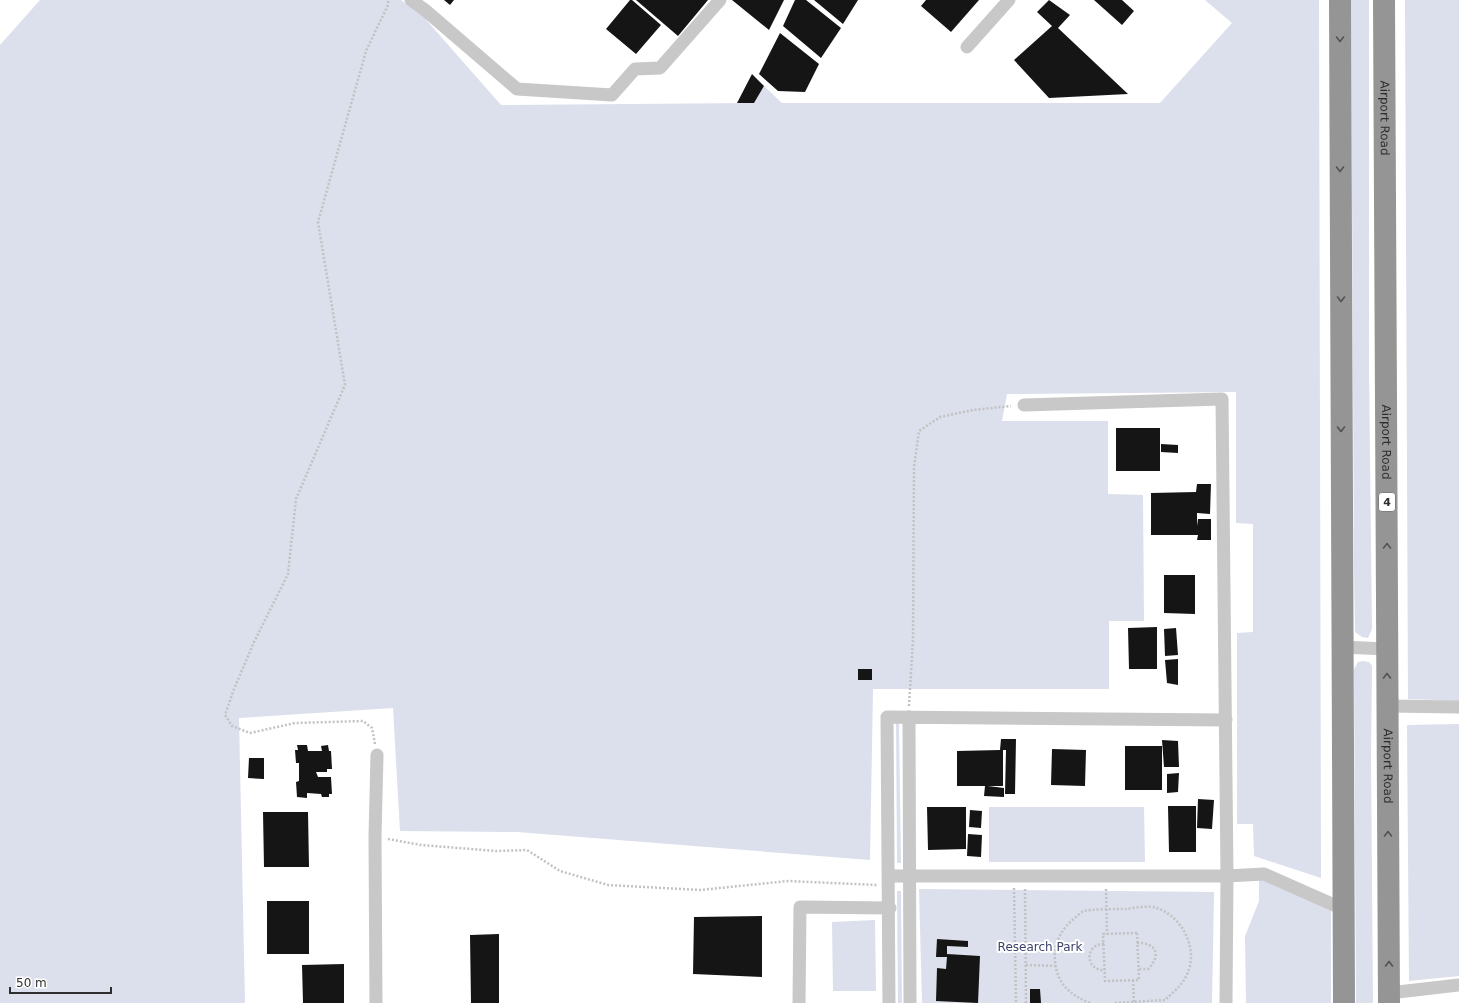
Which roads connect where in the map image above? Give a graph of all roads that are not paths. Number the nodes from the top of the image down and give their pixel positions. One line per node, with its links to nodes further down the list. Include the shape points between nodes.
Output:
1 (411, 0): 2 (street, via 517,89 612,95 636,68 660,68)
2 (720, 0)
3 (1009, 0): 6 (street)
4 (1340, 0): 8 (highway, one-way to 8)
5 (1384, 0): 9 (highway, Airport Road / 4, one-way to 5)
6 (967, 47)
7 (1024, 405): 13 (street, via 1222,399)
8 (1342, 647): 9 (street); 19 (highway)
9 (1387, 649): 10 (highway, Airport Road / 4, one-way to 9)
10 (1388, 706): 11 (street); 21 (highway, Airport Road / 4, one-way to 10)
11 (1459, 707)
12 (908, 718): 13 (street); 15 (street); 17 (street, via 887,717)
13 (1226, 720): 16 (street)
14 (377, 754): 22 (street, via 374,837)
15 (910, 876): 16 (street); 17 (street); 25 (street)
16 (1227, 876): 19 (street, via 1264,874); 26 (street)
17 (889, 881): 18 (street)
18 (890, 908): 23 (street, via 800,907); 24 (street)
19 (1343, 910): 27 (highway)
20 (1459, 985): 21 (street)
21 (1389, 998)
22 (376, 1003)
23 (799, 1003)
24 (889, 1003)
25 (910, 1003)
26 (1226, 1003)
27 (1344, 1003)

